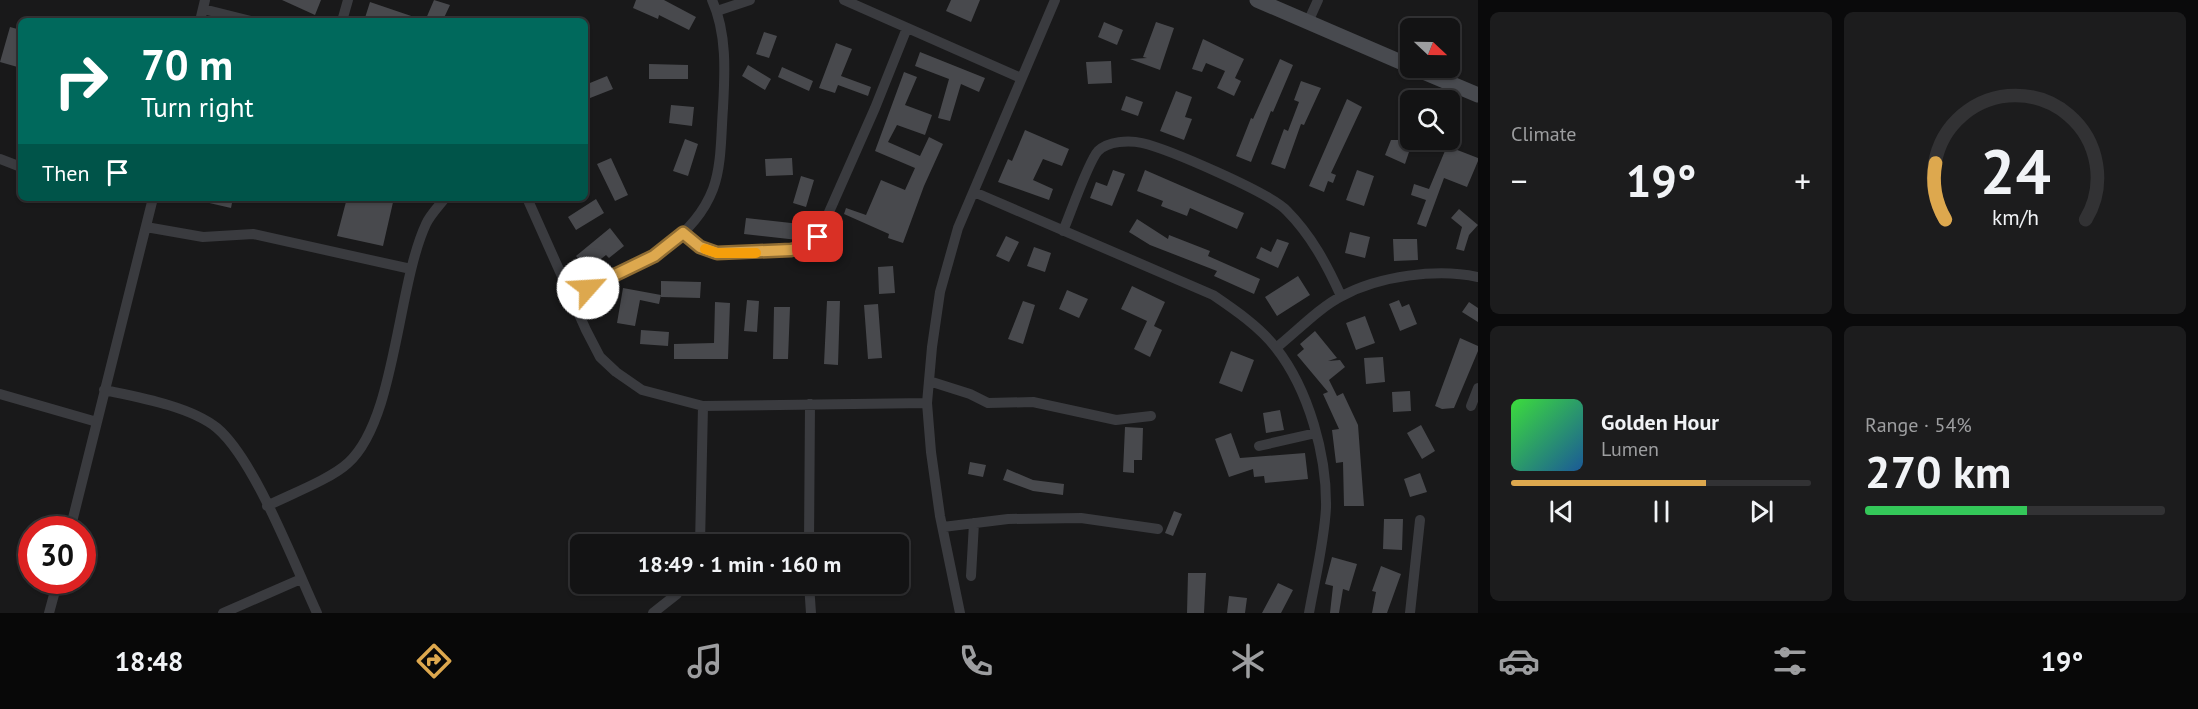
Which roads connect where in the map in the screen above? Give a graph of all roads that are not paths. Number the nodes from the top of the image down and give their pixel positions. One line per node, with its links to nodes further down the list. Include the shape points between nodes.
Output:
1 (348, 0): 11 (street)
2 (712, 0): 9 (street)
3 (750, 0): 9 (street)
4 (844, 0): 13 (street)
5 (1055, 0): 15 (street)
6 (1257, 0): 12 (street)
7 (1318, 0): 12 (street)
8 (204, 4): 10 (street)
9 (717, 11): 26 (street, via 724,53 718,159 713,188)
10 (243, 18)
11 (343, 18)
12 (1308, 22): 14 (street)
13 (906, 28): 15 (street); 26 (street, via 818,237 791,250 717,253 700,247)
14 (1400, 62)
15 (1021, 78): 20 (street)
16 (1439, 78): 17 (street)
17 (1478, 94)
18 (0, 159): 19 (street)
19 (18, 166)
20 (974, 192): 25 (street); 32 (street, via 958,228 940,292)
21 (149, 201): 24 (street)
22 (443, 201): 27 (street, via 426,223)
23 (528, 201): 29 (street)
24 (146, 227): 27 (street, via 202,237 253,234); 34 (street)
25 (1063, 231): 30 (street, via 1098,152 1112,143 1141,143 1280,204 1307,233); 31 (street, via 1213,295)
26 (683, 233): 29 (street, via 654,256)
27 (411, 269): 44 (street, via 381,403 361,448 348,464)
28 (1478, 277): 30 (street, via 1430,273 1388,280)
29 (571, 296): 38 (street, via 600,357 616,372 642,390)
30 (1341, 296): 31 (street)
31 (1276, 348): 42 (street, via 1296,382)
32 (929, 381): 36 (street); 40 (street, via 988,403 1033,402 1116,420)
33 (1478, 388): 39 (street)
34 (104, 390): 41 (street); 44 (street, via 165,404 216,428 239,453)
35 (0, 394): 41 (street)
36 (927, 403): 37 (street); 48 (street)
37 (810, 404): 38 (street); 51 (street)
38 (703, 406): 50 (street)
39 (1471, 406)
40 (1151, 416)
41 (97, 422): 45 (street)
42 (1316, 433): 43 (street); 63 (street, via 1325,478 1326,511)
43 (1259, 446)
44 (267, 506): 53 (street)
45 (74, 516)
46 (1420, 520): 64 (street)
47 (974, 523): 48 (street); 49 (street, via 1081,518); 52 (street)
48 (943, 527): 62 (street)
49 (1158, 529)
50 (700, 534)
51 (809, 534)
52 (971, 576)
53 (301, 579): 58 (street); 59 (street)
54 (54, 594): 57 (street)
55 (677, 594): 60 (street)
56 (810, 594): 61 (street)
57 (49, 613)
58 (223, 613)
59 (317, 613)
60 (653, 613)
61 (811, 613)
62 (960, 613)
63 (1309, 613)
64 (1410, 613)

